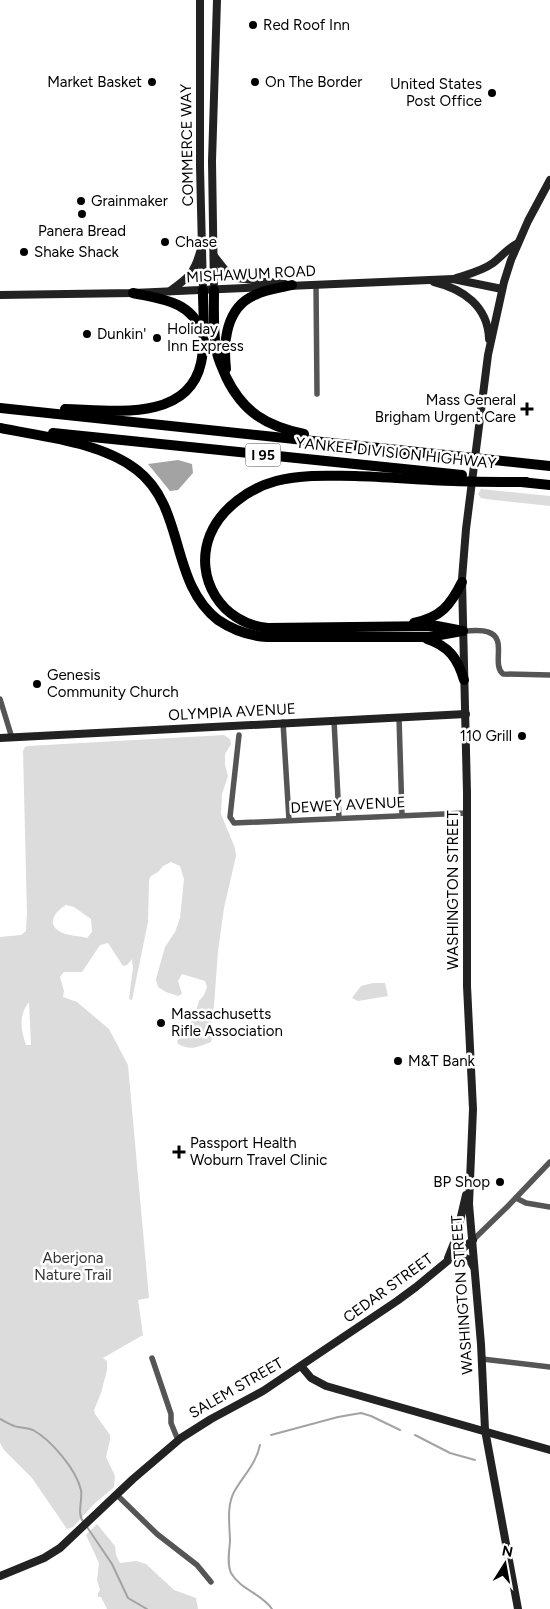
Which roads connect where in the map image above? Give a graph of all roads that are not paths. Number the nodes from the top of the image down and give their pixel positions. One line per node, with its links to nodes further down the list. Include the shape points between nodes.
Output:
1 (200, 0): 5 (main road, COMMERCE WAY)
2 (217, 0): 6 (main road, COMMERCE WAY, via 213,120)
3 (550, 180): 4 (main road, WASHINGTON STREET)
4 (518, 242): 7 (main road, via 486,268); 11 (main road, WASHINGTON STREET)
5 (202, 243): 12 (main road, COMMERCE WAY); 13 (main road, via 194,271)
6 (214, 255): 10 (main road, via 236,278); 12 (main road, COMMERCE WAY)
7 (452, 279): 8 (main road, MISHAWUM ROAD); 11 (main road, MISHAWUM ROAD)
8 (422, 280): 9 (main road, MISHAWUM ROAD); 17 (main road, via 460,291 477,305 488,331)
9 (316, 284): 10 (main road, MISHAWUM ROAD); 19 (street)
10 (292, 285): 12 (main road, MISHAWUM ROAD); 18 (highway, via 254,295 237,309 226,340)
11 (502, 289): 17 (main road, WASHINGTON STREET)
12 (208, 290): 13 (main road, MISHAWUM ROAD); 16 (highway); 18 (highway, via 215,346)
13 (170, 291): 14 (main road, MISHAWUM ROAD)
14 (133, 292): 15 (main road, MISHAWUM ROAD); 16 (highway, via 176,303 186,309 197,323)
15 (0, 295)
16 (203, 343): 20 (highway, via 200,367 193,383 178,397 158,406 141,410)
17 (488, 355): 26 (main road, WASHINGTON STREET)
18 (227, 378): 22 (highway, via 246,406 271,424)
19 (317, 394)
20 (0, 407): 22 (highway, YANKEE DIVISION HIGHWAY / I 95)
21 (0, 428): 24 (highway, YANKEE DIVISION HIGHWAY / I 95); 29 (highway, via 96,449 137,470 153,485 164,505 185,570 198,598 214,616 233,628 268,637)
22 (371, 446): 23 (highway, YANKEE DIVISION HIGHWAY / I 95)
23 (550, 466)
24 (526, 482): 25 (highway, YANKEE DIVISION HIGHWAY / I 95); 27 (highway, via 386,477 290,478 264,485 243,496 215,526 206,549 208,580 220,603 240,620 268,628)
25 (550, 485)
26 (462, 582): 27 (highway, via 440,613); 28 (main road, WASHINGTON STREET)
27 (392, 627): 28 (highway, via 441,626)
28 (463, 631): 29 (highway, via 439,637); 30 (street, via 488,632 494,636 498,644 499,669 503,674); 31 (main road, WASHINGTON STREET)
29 (419, 637): 31 (highway, via 450,651)
30 (550, 675)
31 (464, 680): 33 (main road, WASHINGTON STREET)
32 (0, 699): 39 (street)
33 (466, 714): 34 (main road, OLYMPIA AVENUE); 40 (main road, WASHINGTON STREET)
34 (399, 717): 35 (main road, OLYMPIA AVENUE); 41 (street)
35 (334, 720): 36 (main road, OLYMPIA AVENUE); 42 (street)
36 (284, 722): 39 (main road, OLYMPIA AVENUE); 43 (street)
37 (239, 735): 43 (street, DEWEY AVENUE, via 231,821)
38 (0, 738): 39 (main road, OLYMPIA AVENUE)
39 (12, 738)
40 (468, 813): 41 (street, DEWEY AVENUE); 45 (main road, WASHINGTON STREET, via 467,986 473,1109)
41 (402, 815): 42 (street, DEWEY AVENUE)
42 (339, 818): 43 (street, DEWEY AVENUE)
43 (289, 820)
44 (550, 1162): 46 (street, CEDAR STREET)
45 (469, 1181): 48 (main road, WASHINGTON STREET); 50 (main road, via 456,1238)
46 (516, 1198): 47 (street); 48 (street, CEDAR STREET)
47 (550, 1207)
48 (472, 1240): 49 (main road, CEDAR STREET); 51 (main road, WASHINGTON STREET)
49 (450, 1258): 50 (main road, CEDAR STREET); 51 (main road, via 465,1257)
50 (444, 1264): 54 (main road, CEDAR STREET, via 404,1296)
51 (474, 1268): 53 (main road, WASHINGTON STREET)
52 (152, 1358): 57 (street)
53 (482, 1359): 55 (street); 56 (main road, WASHINGTON STREET)
54 (301, 1366): 56 (main road, SALEM STREET, via 311,1378 326,1386); 57 (main road, SALEM STREET)
55 (550, 1367)
56 (485, 1430): 58 (main road, SALEM STREET); 62 (main road, WASHINGTON STREET)
57 (178, 1440): 59 (main road, SALEM STREET)
58 (550, 1450)
59 (117, 1494): 60 (main road, SALEM STREET, via 56,1552); 61 (street, via 156,1534 197,1565)
60 (0, 1576)
61 (212, 1582)
62 (518, 1609)

